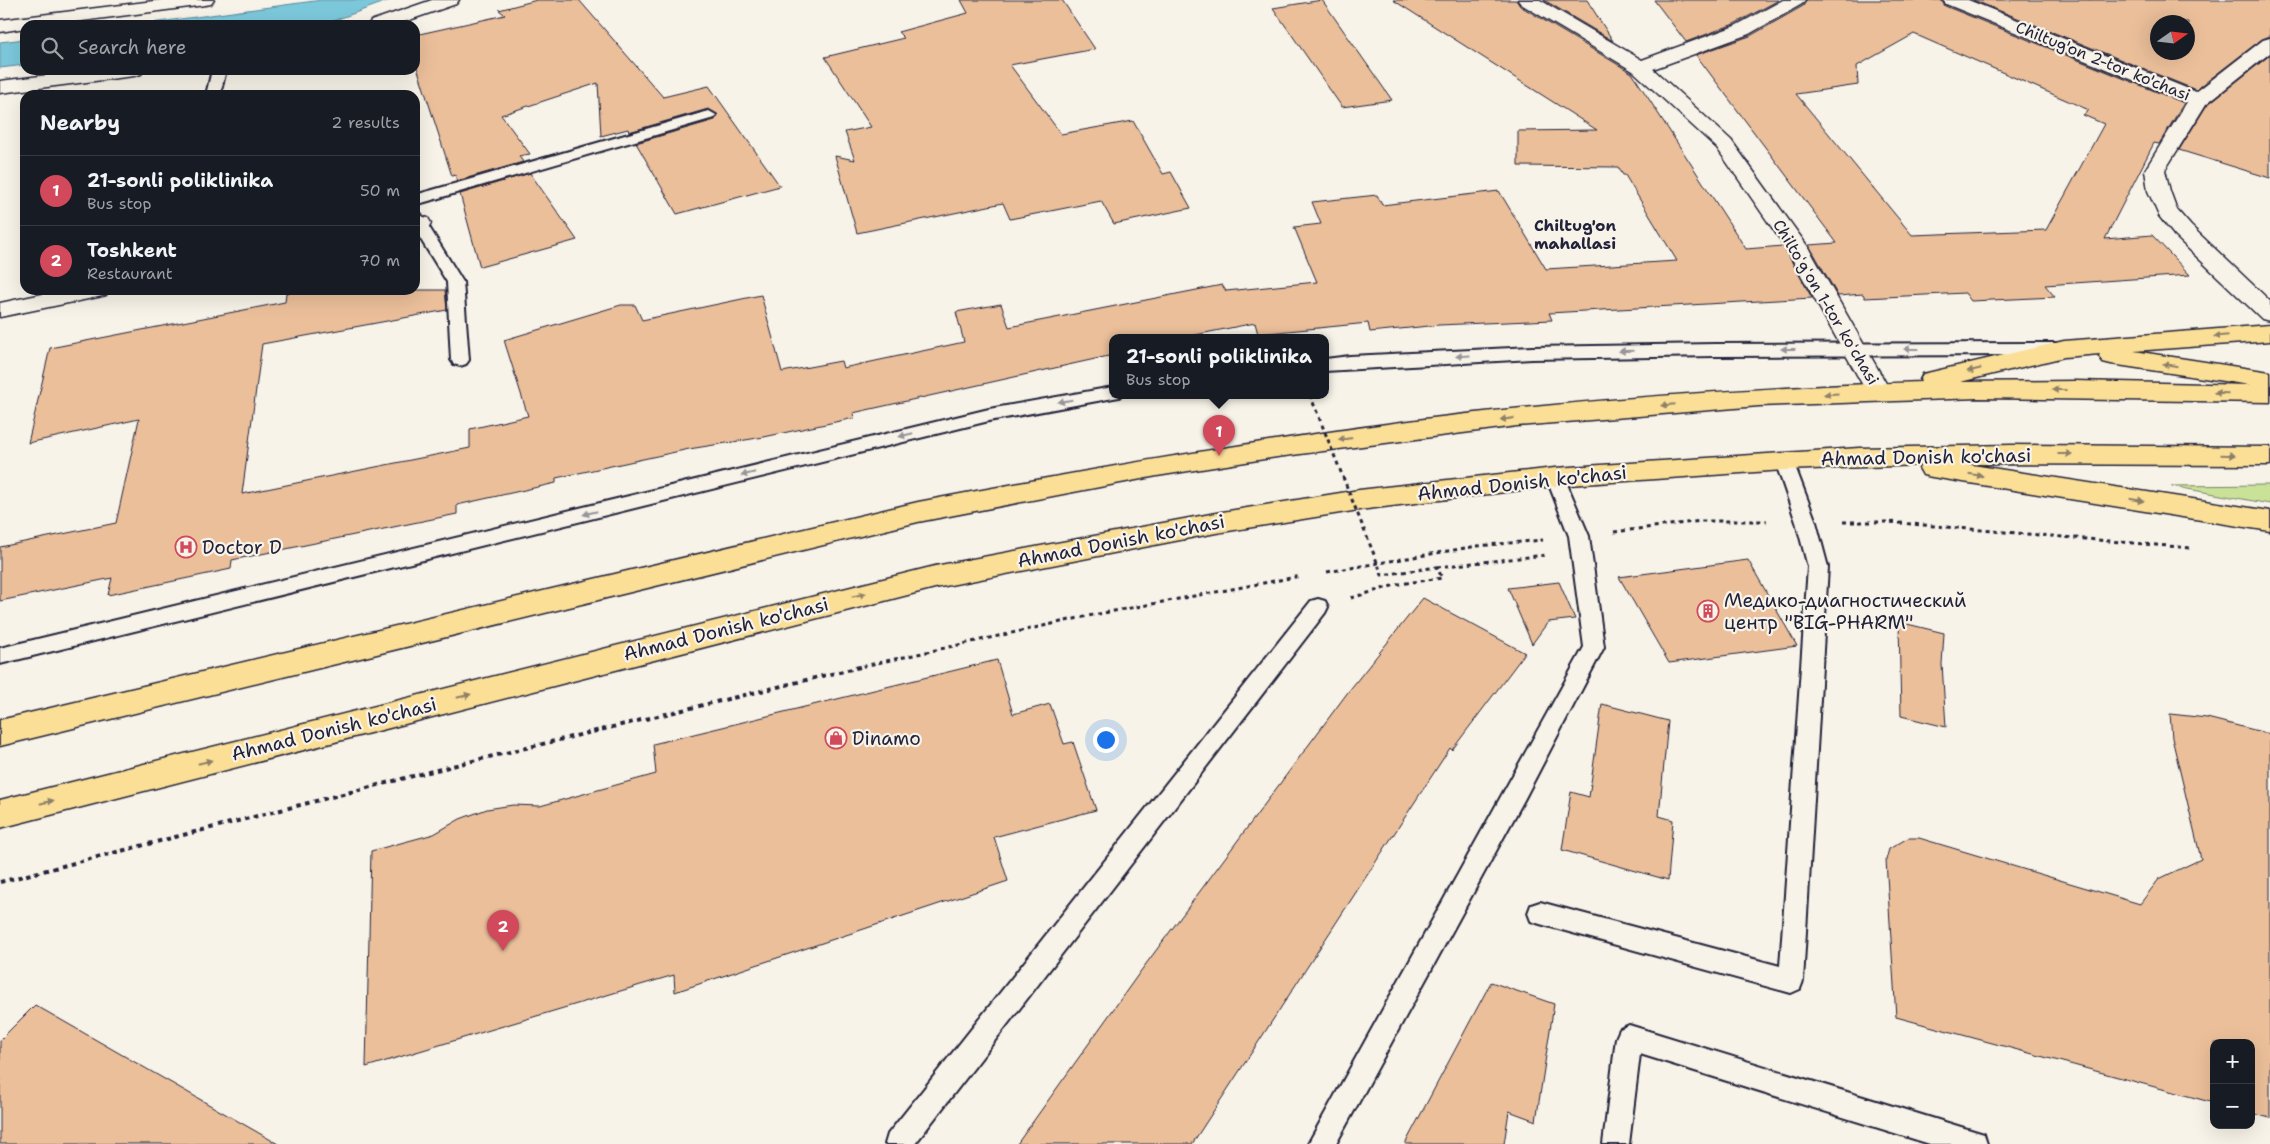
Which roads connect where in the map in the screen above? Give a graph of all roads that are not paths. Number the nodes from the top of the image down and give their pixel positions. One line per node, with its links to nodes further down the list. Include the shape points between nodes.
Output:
1 (205, 0): 6 (street)
2 (450, 0): 7 (street)
3 (1527, 0): 11 (street, Chiltoʻgʻon 1-tor koʻchasi)
4 (1796, 0): 11 (street, via 1742,30)
5 (1952, 0): 16 (street, Chiltug'on 2-tor ko'chasi)
6 (47, 20)
7 (392, 20)
8 (20, 23): 9 (street)
9 (0, 26)
10 (2270, 44): 16 (street)
11 (1640, 67): 24 (street, Chiltoʻgʻon 1-tor koʻchasi, via 1724,144 1797,247)
12 (95, 75): 14 (street)
13 (218, 75): 15 (lane)
14 (0, 87)
15 (214, 90)
16 (2198, 100): 22 (street, via 2155,170 2159,191 2167,211 2183,231)
17 (709, 115): 18 (lane)
18 (420, 199)
19 (420, 226): 26 (lane, via 455,282)
20 (74, 295): 21 (street)
21 (0, 310)
22 (2270, 314)
23 (2270, 332): 25 (main road, one-way to 25)
24 (1854, 349): 25 (lane, one-way to 24); 27 (lane, one-way to 27, via 1532,353); 29 (street, Chiltoʻgʻon 1-tor koʻchasi)
25 (2064, 349): 28 (main road, one-way to 25); 29 (main road, one-way to 29)
26 (460, 360)
27 (1329, 365)
28 (2270, 380)
29 (1879, 392): 31 (main road, one-way to 29, via 2128,390); 39 (main road, one-way to 39, via 1531,416 1229,455 1055,484 918,512)
30 (1109, 394): 38 (lane, one-way to 38, via 989,415)
31 (2270, 394)
32 (2270, 456): 33 (main road, Ahmad Donish ko'chasi, one-way to 32, via 2011,454)
33 (1859, 457): 34 (main road, Ahmad Donish ko'chasi); 36 (main road, one-way to 36)
34 (1784, 461): 35 (main road, Ahmad Donish ko'chasi); 41 (lane, via 1818,567 1791,981)
35 (1555, 477): 40 (main road, Ahmad Donish ko'chasi, one-way to 35, via 935,576 1216,523 1359,500); 43 (lane, via 1580,543 1594,647)
36 (2270, 521)
37 (1318, 608): 42 (lane)
38 (0, 656)
39 (0, 733)
40 (0, 814)
41 (1540, 914)
42 (898, 1144)
43 (1321, 1144)
44 (1616, 1144): 45 (lane, via 1630,1038)
45 (1974, 1144)

